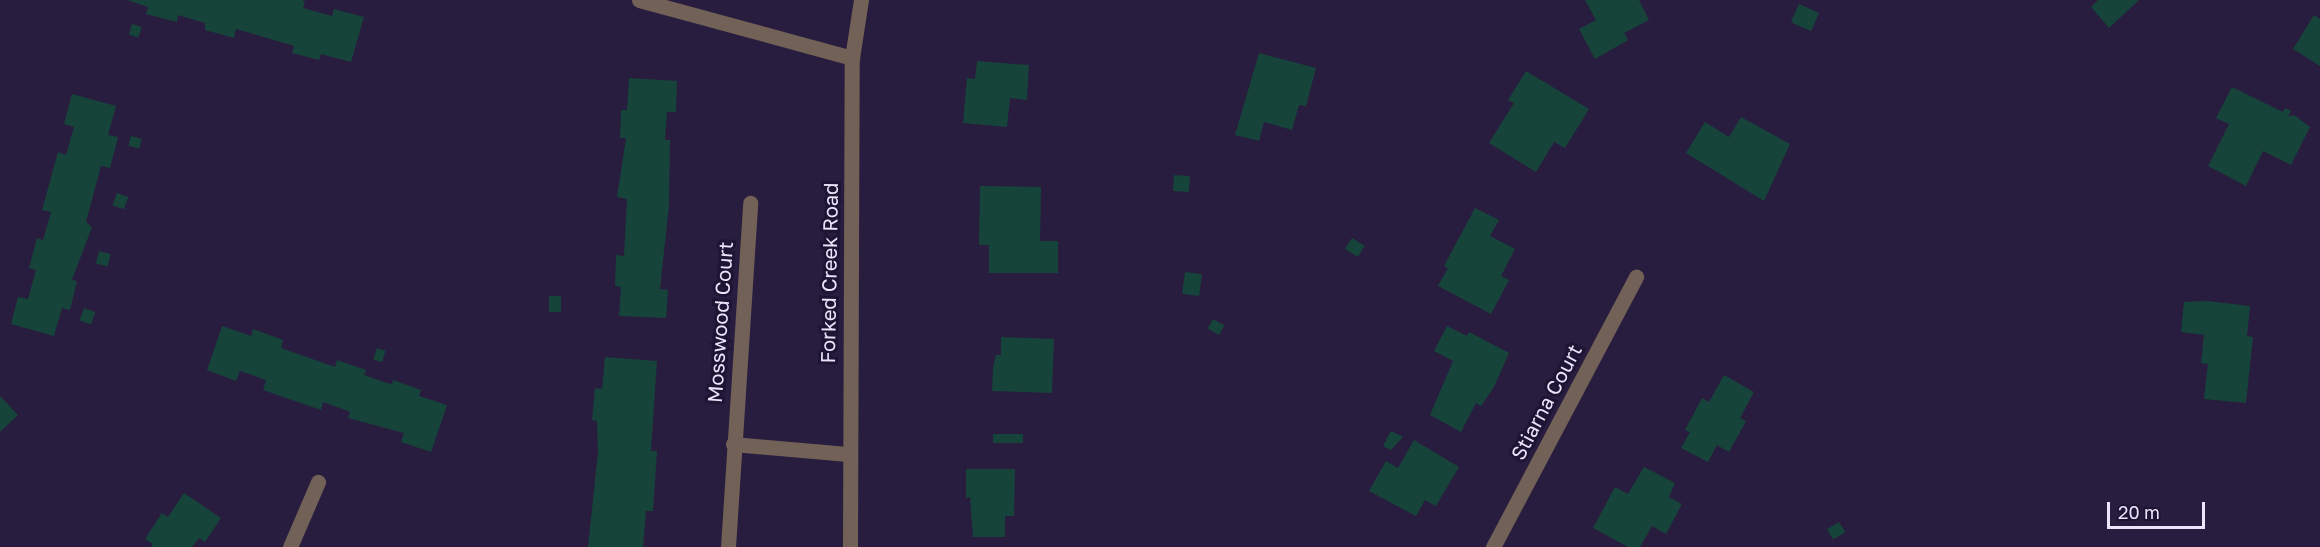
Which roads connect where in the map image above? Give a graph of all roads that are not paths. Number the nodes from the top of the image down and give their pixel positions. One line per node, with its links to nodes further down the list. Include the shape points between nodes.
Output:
1 (639, 0): 3 (street)
2 (861, 0): 3 (street, Forked Creek Road)
3 (852, 58): 7 (street, Forked Creek Road)
4 (750, 203): 6 (street, Mosswood Court)
5 (1636, 277): 12 (street, Stiarna Court)
6 (733, 444): 7 (street); 10 (street, Mosswood Court)
7 (848, 454): 11 (street, Forked Creek Road)
8 (318, 483): 9 (street)
9 (290, 547)
10 (728, 547)
11 (849, 547)
12 (1493, 547)

